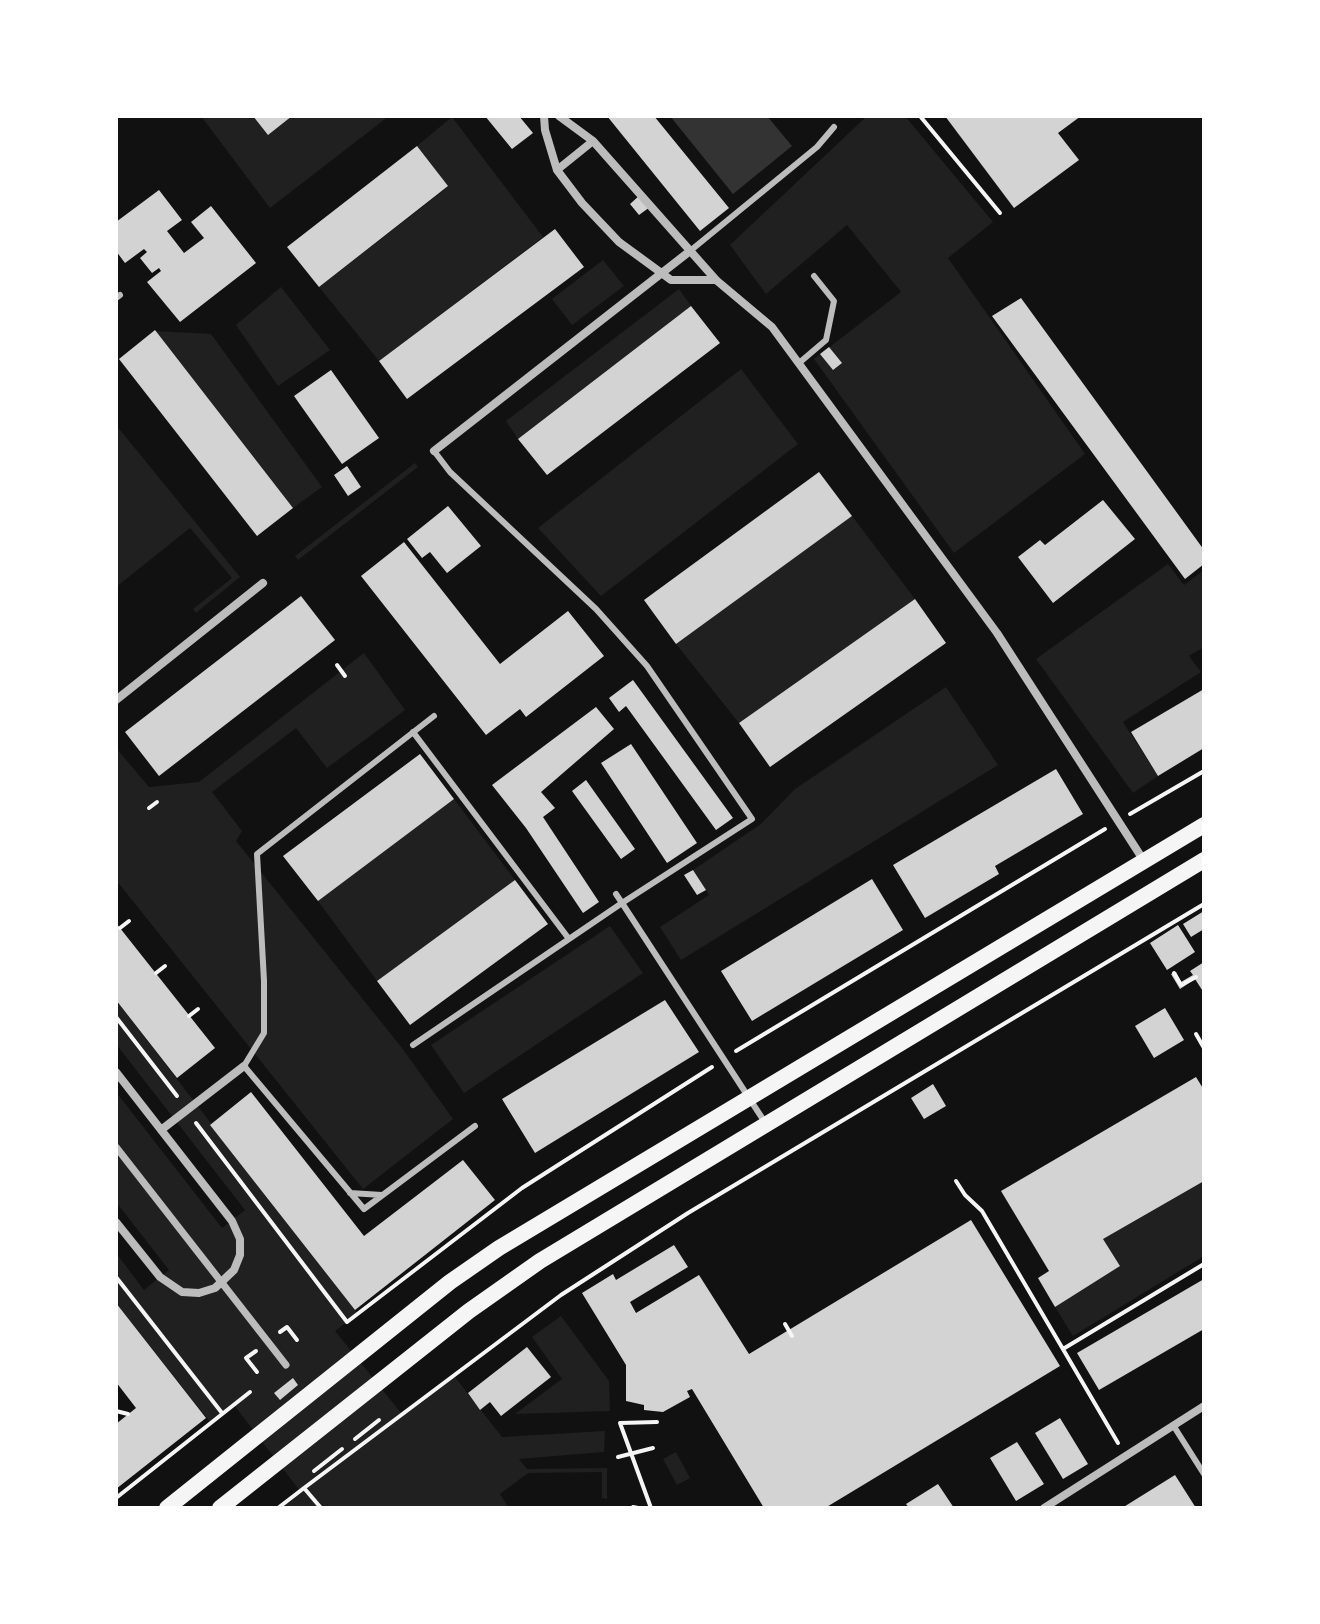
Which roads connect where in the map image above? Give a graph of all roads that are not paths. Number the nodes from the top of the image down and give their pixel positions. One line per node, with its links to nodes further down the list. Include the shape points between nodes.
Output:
1 (544, 116): 5 (street)
2 (559, 116): 4 (street)
3 (834, 127): 6 (lane, via 817,147)
4 (593, 141): 5 (street); 6 (street)
5 (557, 170): 7 (street, via 619,242)
6 (690, 251): 7 (street); 9 (street)
7 (661, 272): 9 (street, via 671,280); 11 (street)
8 (814, 276): 10 (lane, via 834,301 826,340)
9 (716, 280): 10 (street, via 772,327)
10 (799, 363): 18 (street, via 997,633)
11 (434, 451): 21 (lane, via 647,666 752,819)
12 (263, 583): 13 (street)
13 (116, 700)
14 (434, 716): 15 (lane)
15 (413, 732): 22 (lane); 24 (lane, via 257,854 264,1033)
16 (1204, 825): 18 (main road)
17 (1204, 860): 19 (main road)
18 (1144, 861): 19 (main road); 26 (main road)
19 (1159, 887): 27 (main road)
20 (616, 894): 21 (lane)
21 (622, 903): 22 (lane); 26 (lane)
22 (569, 939): 23 (lane)
23 (413, 1045)
24 (244, 1066): 29 (street); 31 (lane)
25 (116, 1072): 29 (street)
26 (749, 1096): 27 (lane); 39 (main road, via 475,1264)
27 (766, 1124): 40 (main road, via 517,1277)
28 (475, 1126): 32 (lane)
29 (161, 1130): 34 (street, via 237,1230 240,1255)
30 (116, 1147): 34 (street)
31 (350, 1193): 32 (lane); 32 (lane, via 364,1209)
32 (382, 1195)
33 (116, 1222): 34 (street, via 174,1288 199,1293)
34 (223, 1284): 35 (street)
35 (286, 1365)
36 (1204, 1406): 37 (street)
37 (1173, 1425): 38 (lane); 41 (street)
38 (1204, 1474)
39 (167, 1508)
40 (220, 1508)
41 (1044, 1508)

